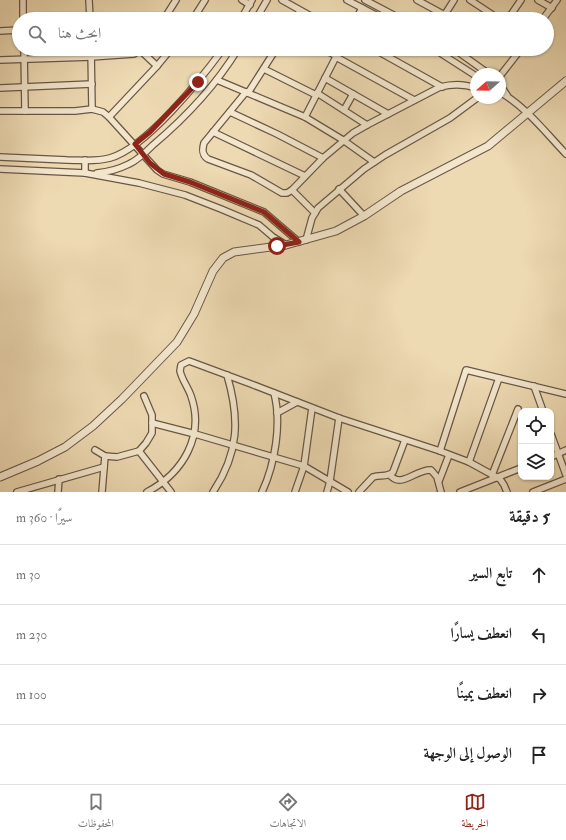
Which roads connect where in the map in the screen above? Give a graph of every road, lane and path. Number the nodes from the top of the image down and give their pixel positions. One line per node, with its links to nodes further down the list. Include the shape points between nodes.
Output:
1 (23, 0): 21 (street)
2 (90, 0): 22 (street)
3 (176, 0): 23 (street)
4 (205, 0): 24 (street)
5 (242, 0): 16 (street)
6 (267, 0): 26 (street)
7 (282, 0): 20 (street)
8 (347, 0): 18 (street)
9 (365, 0): 17 (street)
10 (417, 0): 30 (street)
11 (454, 0): 31 (street)
12 (470, 0): 32 (street)
13 (538, 0): 19 (street)
14 (557, 0): 19 (street)
15 (518, 1): 33 (street)
16 (251, 2): 25 (street)
17 (374, 5): 28 (street); 29 (street)
18 (362, 8): 27 (street); 28 (street)
19 (552, 8): 34 (street)
20 (300, 11)
21 (23, 12)
22 (90, 12)
23 (168, 12)
24 (197, 12)
25 (245, 12)
26 (260, 12)
27 (360, 12)
28 (371, 12)
29 (388, 12)
30 (436, 12)
31 (447, 12)
32 (488, 12)
33 (512, 12)
34 (549, 12)
35 (12, 30): 36 (street)
36 (0, 31)
37 (105, 56): 47 (street)
38 (147, 56): 51 (street)
39 (165, 56): 51 (street)
40 (218, 56): 82 (street, via 180,102)
41 (233, 56): 57 (street)
42 (272, 56): 54 (street)
43 (387, 56): 61 (street)
44 (445, 56): 55 (street)
45 (464, 56): 52 (street)
46 (516, 56): 53 (street)
47 (91, 57): 49 (street); 59 (street)
48 (336, 57): 56 (street); 68 (street)
49 (24, 59): 50 (street); 60 (street)
50 (0, 60)
51 (157, 66): 77 (street)
52 (481, 68)
53 (506, 68)
54 (264, 69): 64 (street); 65 (street)
55 (470, 72)
56 (325, 78): 65 (street); 66 (street)
57 (217, 80): 64 (street); 83 (street)
58 (566, 81): 76 (street)
59 (92, 84): 60 (street); 70 (street)
60 (24, 87): 63 (street); 73 (street)
61 (442, 87): 62 (street); 68 (street)
62 (470, 87)
63 (0, 88)
64 (247, 93): 74 (street); 78 (street)
65 (316, 94): 71 (street); 78 (street)
66 (353, 94): 71 (street); 75 (street)
67 (507, 96): 76 (street)
68 (414, 100): 75 (street)
69 (470, 103): 88 (street, via 450,118)
70 (92, 109): 73 (street); 77 (street)
71 (344, 110): 79 (street)
72 (0, 111): 73 (street)
73 (25, 111)
74 (230, 112): 80 (street); 86 (street)
75 (388, 114): 79 (street)
76 (528, 114): 84 (street); 95 (street, via 488,146 401,191)
77 (109, 117): 82 (street)
78 (304, 117): 81 (street)
79 (366, 125): 81 (street)
80 (213, 132): 91 (street); 93 (street, via 203,147 204,155 208,159 251,175 282,192)
81 (343, 140): 86 (street); 88 (street)
82 (135, 144): 83 (street); 87 (street, via 111,158)
83 (144, 154): 90 (street, via 123,167); 96 (street, via 164,174 264,212)
84 (566, 154)
85 (0, 157): 87 (street)
86 (323, 158): 91 (street)
87 (85, 160): 90 (street)
88 (374, 162): 92 (street)
89 (0, 169): 90 (street)
90 (88, 173): 97 (street, via 185,195 259,226)
91 (305, 176): 93 (street)
92 (339, 189): 94 (street); 95 (street)
93 (292, 190): 94 (street)
94 (315, 213): 96 (street)
95 (364, 216): 96 (street, via 336,231)
96 (302, 241): 97 (street)
97 (286, 244): 133 (street, via 234,252 223,258 213,271 194,314 177,342 122,399 65,447)
98 (227, 375): 103 (street); 113 (street, via 193,362 185,363 180,368 191,397 195,417); 116 (street, via 236,420)
99 (499, 378): 100 (street); 120 (street, via 466,370); 126 (street)
100 (534, 386): 102 (street); 108 (street)
101 (566, 388): 102 (street)
102 (558, 392): 104 (street)
103 (274, 393): 106 (street); 110 (street)
104 (566, 394)
105 (144, 396): 112 (street, via 152,415)
106 (297, 402): 107 (street); 110 (street)
107 (312, 408): 111 (street); 127 (street)
108 (542, 408)
109 (518, 409): 132 (street)
110 (277, 413): 125 (street, via 276,447)
111 (339, 418): 114 (street); 136 (street)
112 (152, 423): 113 (street); 119 (street, via 152,433)
113 (194, 434): 116 (street); 137 (street, via 186,456)
114 (405, 440): 120 (street); 130 (street)
115 (554, 443): 121 (street)
116 (234, 446): 125 (street); 144 (street, via 221,480)
117 (95, 450): 123 (street)
118 (566, 450): 121 (street)
119 (139, 451): 123 (street, via 117,457); 137 (street)
120 (440, 451): 122 (street)
121 (558, 454): 124 (street); 131 (street)
122 (449, 455): 126 (street); 138 (street)
123 (105, 456): 128 (street)
124 (554, 456)
125 (273, 457): 127 (street); 145 (street)
126 (469, 462): 132 (street)
127 (304, 466): 136 (street); 146 (street)
128 (104, 467): 134 (street); 141 (street)
129 (518, 469): 132 (street)
130 (390, 475): 138 (street, via 400,481 421,471 432,470); 149 (street, via 373,477)
131 (566, 475)
132 (494, 476): 151 (street); 152 (street, via 502,481)
133 (0, 477)
134 (59, 479): 139 (street); 140 (street)
135 (566, 479): 153 (street)
136 (330, 481): 147 (street); 148 (street)
137 (164, 482): 142 (street); 143 (street)
138 (439, 482): 150 (street)
139 (18, 492)
140 (58, 492)
141 (102, 492)
142 (147, 492)
143 (171, 492)
144 (213, 492)
145 (262, 492)
146 (296, 492)
147 (326, 492)
148 (348, 492)
149 (359, 492)
150 (441, 492)
151 (460, 492)
152 (507, 492)
153 (533, 492)

